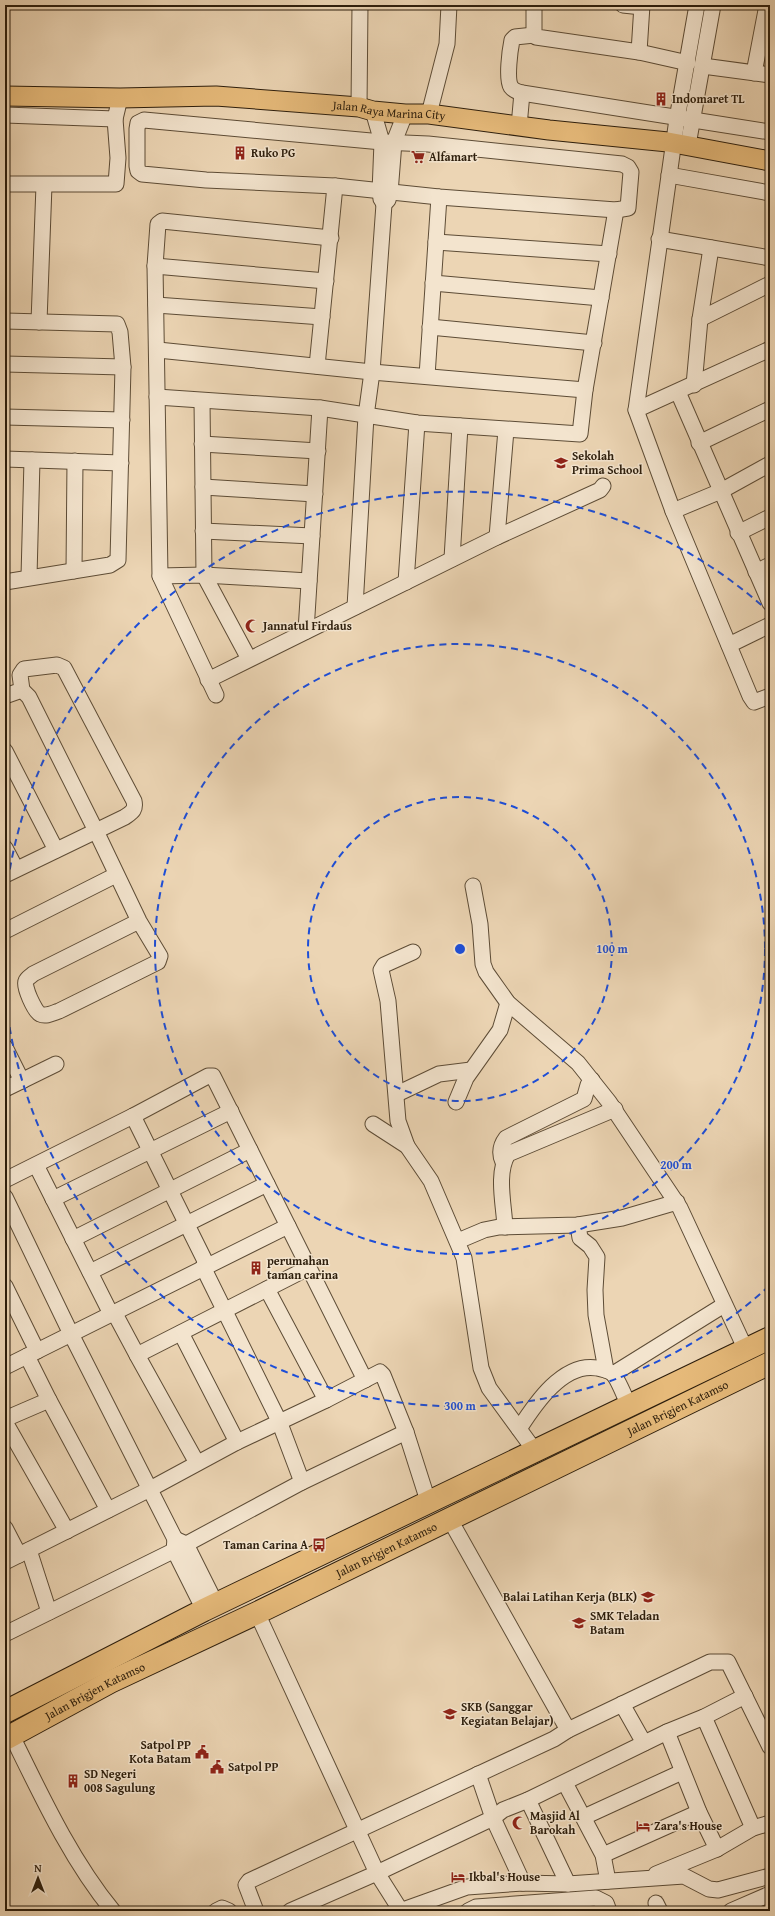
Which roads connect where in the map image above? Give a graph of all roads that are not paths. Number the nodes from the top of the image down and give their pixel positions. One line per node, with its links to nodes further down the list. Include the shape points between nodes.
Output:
1 (360, 5): 19 (street)
2 (449, 5): 21 (street, via 447,44)
3 (534, 5): 10 (street)
4 (623, 5): 8 (street)
5 (697, 5): 12 (street)
6 (713, 5): 13 (street)
7 (767, 5): 9 (street)
8 (642, 6): 11 (street)
9 (766, 31): 14 (street)
10 (534, 35): 11 (street); 16 (street, via 515,37 510,48 510,86)
11 (639, 52): 12 (street)
12 (688, 63): 23 (street)
13 (703, 66): 14 (street); 25 (street)
14 (754, 73): 15 (street)
15 (770, 76)
16 (522, 93): 23 (street); 26 (street)
17 (5, 96): 18 (main road, Jalan Raya Marina City)
18 (120, 98): 19 (main road, Jalan Raya Marina City, via 216,96); 24 (street)
19 (366, 109): 20 (main road, Jalan Raya Marina City); 28 (street)
20 (405, 114): 21 (main road, Jalan Raya Marina City); 28 (street)
21 (430, 114): 26 (main road, Jalan Raya Marina City)
22 (5, 115): 24 (street)
23 (677, 118): 25 (street); 29 (street)
24 (115, 119): 33 (street, via 118,158 116,184)
25 (692, 120): 27 (street); 29 (street)
26 (519, 126): 29 (main road, Jalan Raya Marina City)
27 (770, 132)
28 (388, 142): 34 (street, via 153,120 138,123 137,166 142,174 206,180); 36 (street); 38 (street, via 622,164 631,172 628,208)
29 (681, 144): 30 (main road, Jalan Raya Marina City); 31 (street)
30 (770, 161)
31 (669, 175): 35 (street); 40 (street)
32 (5, 184): 33 (street)
33 (44, 185): 54 (street)
34 (335, 186): 36 (street); 39 (street)
35 (770, 193)
36 (385, 196): 37 (street); 62 (street)
37 (439, 197): 38 (street); 41 (street)
38 (616, 210): 43 (street)
39 (330, 238): 45 (street, via 162,221 158,224); 46 (street)
40 (659, 239): 42 (street); 71 (street)
41 (436, 242): 43 (street); 47 (street)
42 (711, 248): 44 (street); 52 (street)
43 (609, 254): 49 (street)
44 (770, 258)
45 (155, 266): 46 (street); 50 (street)
46 (326, 281): 51 (street)
47 (433, 283): 49 (street); 55 (street)
48 (770, 284): 52 (street)
49 (602, 298): 56 (street)
50 (156, 305): 51 (street); 57 (street)
51 (322, 317): 60 (street)
52 (700, 319): 64 (street)
53 (5, 322): 54 (street)
54 (39, 322): 61 (street, via 117,324)
55 (430, 327): 56 (street); 63 (street)
56 (594, 342): 65 (street)
57 (158, 350): 60 (street); 67 (street)
58 (770, 350): 64 (street)
59 (5, 364): 61 (street)
60 (317, 366): 62 (street)
61 (123, 367): 74 (street)
62 (372, 372): 63 (street); 72 (street)
63 (427, 376): 65 (street)
64 (694, 385): 66 (street)
65 (585, 390): 77 (street, via 580,434)
66 (678, 392): 71 (street); 78 (street)
67 (157, 398): 68 (street); 101 (street)
68 (202, 401): 69 (street); 79 (street)
69 (320, 408): 72 (street); 80 (street)
70 (770, 408): 78 (street)
71 (639, 414): 90 (street)
72 (366, 416): 75 (street); 107 (street)
73 (5, 417): 74 (street)
74 (122, 420): 84 (street)
75 (417, 423): 76 (street); 105 (street)
76 (460, 426): 77 (street); 96 (street)
77 (506, 430): 95 (street)
78 (699, 443): 88 (street)
79 (202, 444): 80 (street); 87 (street)
80 (318, 451): 89 (street)
81 (5, 459): 82 (street)
82 (32, 460): 83 (street); 102 (street)
83 (75, 461): 84 (street); 98 (street)
84 (121, 463): 98 (street, via 118,560 110,565)
85 (770, 464): 88 (street)
86 (603, 486): 95 (street, via 600,490)
87 (203, 488): 89 (street); 92 (street)
88 (721, 490): 90 (street); 93 (street)
89 (315, 494): 94 (street)
90 (673, 511): 110 (street)
91 (770, 517): 93 (street)
92 (204, 531): 94 (street); 100 (street)
93 (738, 533): 99 (street)
94 (312, 536): 103 (street)
95 (497, 537): 96 (street)
96 (452, 559): 105 (street)
97 (770, 565): 99 (street)
98 (74, 571): 102 (street)
99 (756, 572): 106 (street)
100 (204, 575): 101 (street); 103 (street); 111 (street)
101 (160, 576): 112 (street)
102 (29, 577): 104 (street)
103 (309, 580): 109 (street)
104 (5, 582)
105 (406, 582): 107 (street)
106 (770, 604)
107 (356, 607): 109 (street)
108 (770, 625): 110 (street)
109 (306, 631): 111 (street)
110 (729, 645): 116 (street, via 754,702)
111 (249, 659): 112 (street)
112 (208, 680): 114 (street)
113 (22, 690): 115 (street); 118 (street, via 29,697); 118 (street, via 20,675 24,669 57,665 64,668 134,801 134,811)
114 (216, 695)
115 (5, 696)
116 (770, 696)
117 (5, 751): 120 (street)
118 (96, 831): 120 (street); 122 (street)
119 (5, 848): 121 (street)
120 (56, 850): 121 (street)
121 (11, 872)
122 (116, 875): 124 (street); 125 (street)
123 (473, 886): 127 (street, via 480,924 483,964)
124 (139, 921): 124 (street, via 160,956 158,962 59,1011 47,1015 36,1012 25,986 26,980)
125 (5, 931)
126 (413, 952): 134 (street, via 382,967)
127 (508, 1003): 130 (street, via 500,1030); 131 (street, via 578,1063)
128 (5, 1047): 132 (street)
129 (56, 1064): 132 (street)
130 (471, 1070): 134 (street, via 439,1074); 135 (street)
131 (592, 1080): 136 (street); 143 (street, via 584,1098 506,1138 500,1152)
132 (22, 1081): 133 (street)
133 (5, 1089)
134 (397, 1094): 140 (street, via 398,1121)
135 (456, 1102)
136 (615, 1110): 143 (street, via 508,1154); 150 (street)
137 (231, 1111): 138 (street, via 216,1080 213,1076 208,1076); 141 (street); 142 (street)
138 (132, 1116): 142 (street); 144 (street)
139 (374, 1124): 140 (street)
140 (407, 1146): 156 (street, via 431,1181)
141 (250, 1150): 146 (street); 147 (street)
142 (150, 1151): 147 (street); 149 (street)
143 (503, 1162): 154 (street)
144 (36, 1165): 145 (street); 149 (street)
145 (5, 1180)
146 (267, 1184): 151 (street); 153 (street)
147 (169, 1190): 151 (street); 155 (street)
148 (5, 1197): 167 (street)
149 (53, 1199): 155 (street)
150 (677, 1202): 152 (street, via 622,1218); 162 (street)
151 (187, 1224): 157 (street); 159 (street)
152 (578, 1225): 154 (street); 174 (street, via 580,1238 590,1246 597,1257 596,1315)
153 (288, 1226): 157 (street); 158 (street)
154 (505, 1227): 156 (street, via 484,1230)
155 (73, 1239): 159 (street)
156 (458, 1242): 182 (street, via 464,1258 481,1368 489,1388)
157 (205, 1266): 163 (street); 165 (street)
158 (308, 1268): 161 (street); 175 (street)
159 (90, 1272): 165 (street)
160 (5, 1286): 164 (street)
161 (267, 1289): 163 (street); 177 (street)
162 (724, 1305): 169 (street); 174 (street)
163 (223, 1310): 166 (street); 180 (street)
164 (10, 1311): 170 (street)
165 (112, 1313): 167 (street); 171 (street)
166 (181, 1333): 171 (street); 184 (street)
167 (71, 1334): 170 (street); 188 (street)
168 (770, 1338): 169 (highway, Jalan Brigjen Katamso)
169 (746, 1350): 178 (highway, Jalan Brigjen Katamso)
170 (32, 1353): 173 (street); 176 (street)
171 (137, 1355): 186 (street)
172 (770, 1363): 191 (highway, Jalan Brigjen Katamso)
173 (5, 1367)
174 (609, 1372): 178 (street); 182 (street, via 589,1367 573,1371 561,1378 535,1405)
175 (365, 1380): 177 (street); 183 (street, via 382,1373)
176 (49, 1400): 179 (street); 190 (street)
177 (326, 1400): 180 (street)
178 (629, 1406): 185 (highway, Jalan Brigjen Katamso)
179 (5, 1419)
180 (279, 1421): 184 (street); 187 (street)
181 (5, 1422): 193 (street)
182 (519, 1429): 185 (street)
183 (406, 1432): 187 (street); 189 (street)
184 (237, 1442): 186 (street)
185 (535, 1451): 189 (highway, Jalan Brigjen Katamso)
186 (196, 1463): 188 (street)
187 (302, 1482): 194 (street)
188 (150, 1489): 190 (street); 194 (street)
189 (428, 1501): 197 (highway, Jalan Brigjen Katamso)
190 (108, 1510): 193 (street)
191 (450, 1518): 199 (highway, Jalan Brigjen Katamso); 205 (street)
192 (5, 1528): 195 (street)
193 (67, 1530): 195 (street)
194 (178, 1545): 197 (street); 198 (street)
195 (24, 1552): 196 (street); 198 (street)
196 (5, 1562)
197 (210, 1607): 203 (highway, Jalan Brigjen Katamso)
198 (49, 1612): 200 (street)
199 (257, 1613): 207 (highway, Jalan Brigjen Katamso, via 110,1682); 219 (street)
200 (5, 1634)
201 (745, 1696): 202 (street, via 728,1662 710,1662); 204 (street); 209 (street)
202 (622, 1704): 205 (street); 208 (street)
203 (5, 1712)
204 (704, 1717): 206 (street); 218 (street)
205 (568, 1730): 211 (street)
206 (667, 1732): 208 (street); 210 (street)
207 (8, 1737): 230 (street, via 92,1886)
208 (644, 1743): 212 (street)
209 (770, 1747)
210 (682, 1772): 214 (street); 215 (street)
211 (478, 1774): 216 (street); 219 (street)
212 (565, 1782): 213 (street); 215 (street)
213 (528, 1800): 216 (street, via 503,1810); 227 (street)
214 (699, 1812): 220 (street); 221 (street)
215 (584, 1817): 221 (street)
216 (493, 1818): 222 (street); 226 (street)
217 (770, 1823): 218 (street)
218 (752, 1828): 220 (street)
219 (357, 1830): 222 (street); 233 (street, via 249,1881 246,1885 247,1890)
220 (717, 1849): 224 (street)
221 (603, 1855): 225 (street)
222 (377, 1873): 234 (street); 235 (street)
223 (770, 1876): 224 (street, via 718,1890 709,1889 684,1876)
224 (648, 1877): 225 (street)
225 (608, 1882): 227 (street)
226 (523, 1883): 227 (street); 235 (street, via 467,1887)
227 (568, 1884)
228 (769, 1898): 237 (street)
229 (474, 1910): 236 (street, via 596,1898 606,1903)
230 (113, 1911)
231 (216, 1911): 232 (street, via 226,1908)
232 (230, 1911)
233 (256, 1911)
234 (290, 1911)
235 (400, 1911)
236 (609, 1911)
237 (731, 1911)

